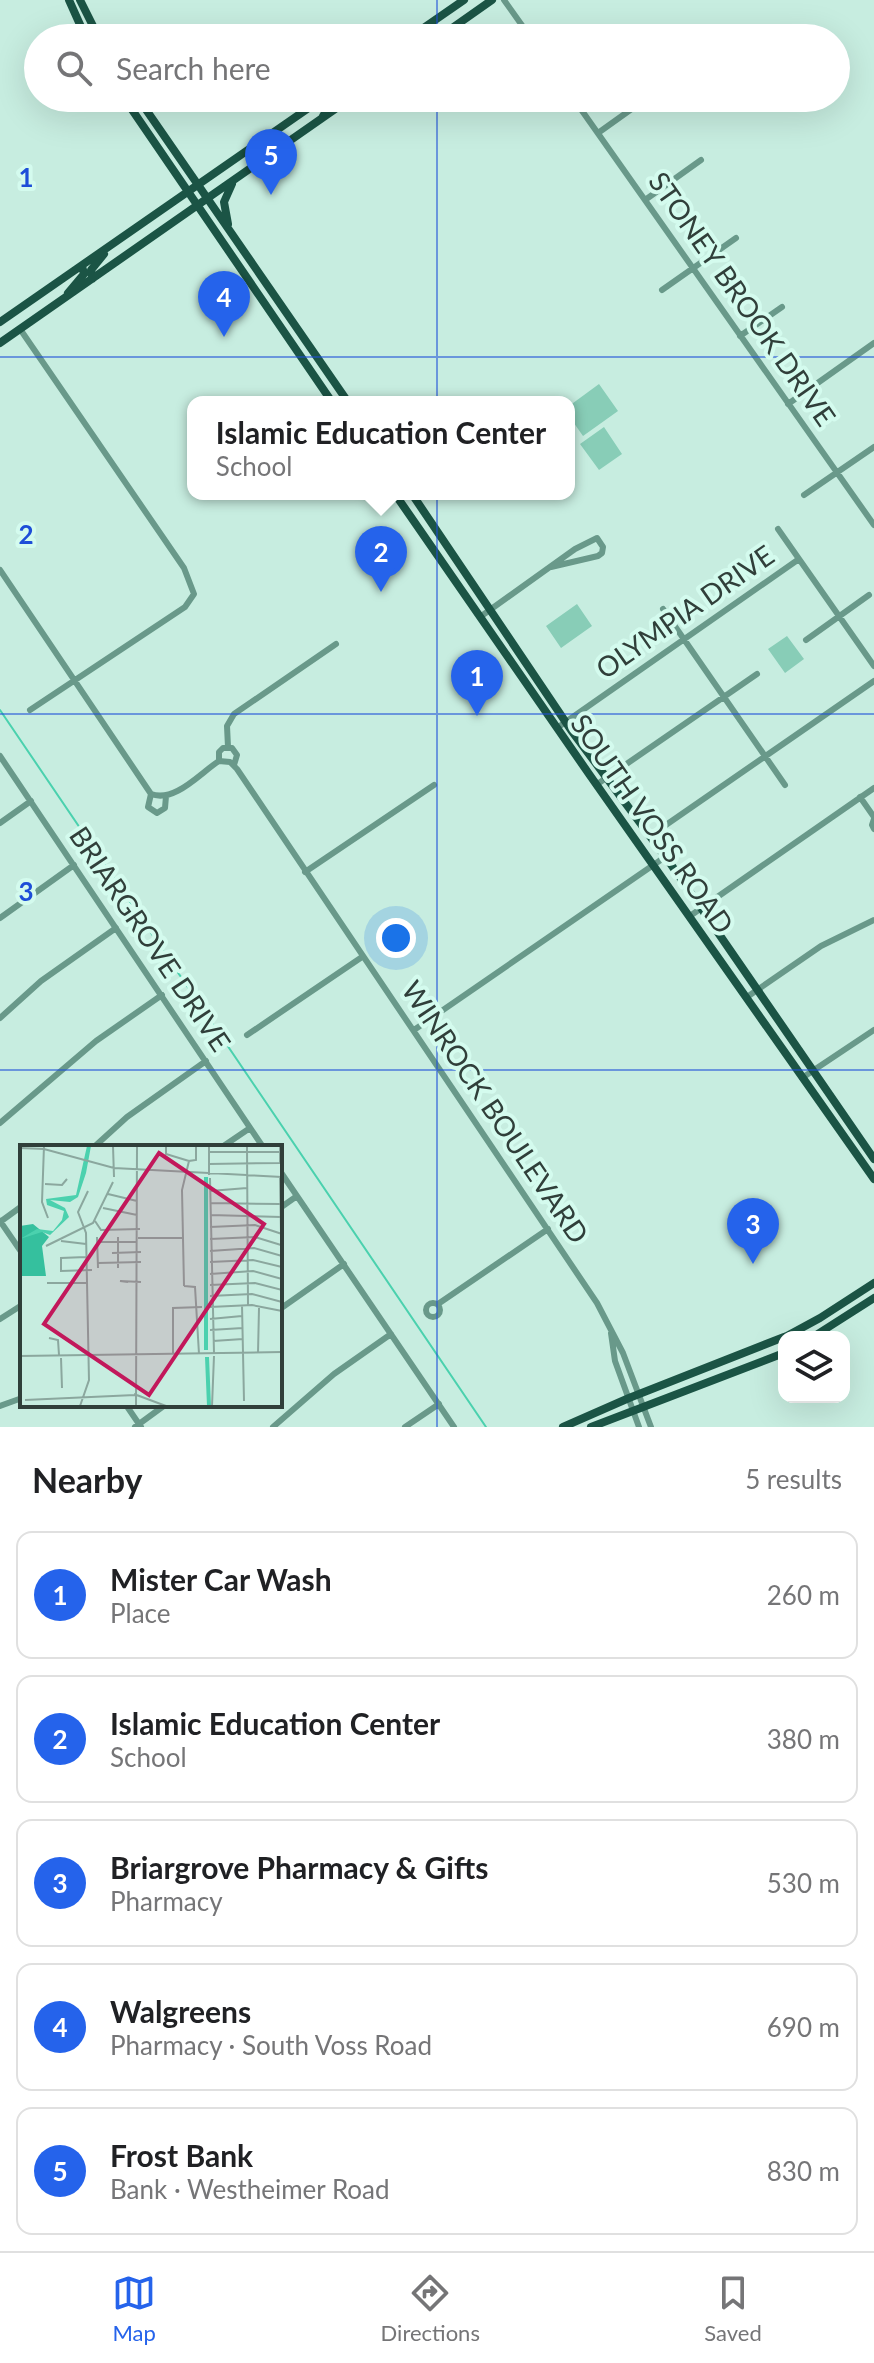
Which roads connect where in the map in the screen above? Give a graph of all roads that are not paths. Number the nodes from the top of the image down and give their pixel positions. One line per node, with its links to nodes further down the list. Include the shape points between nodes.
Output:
1 (69, 0): 6 (main road)
2 (80, 0): 7 (main road)
3 (464, 0): 8 (main road)
4 (492, 0): 9 (main road)
5 (504, 0): 10 (street)
6 (80, 24)
7 (92, 24)
8 (430, 24)
9 (458, 24)
10 (521, 24)
11 (134, 112): 21 (main road)
12 (148, 112): 20 (main road)
13 (303, 112): 20 (main road)
14 (327, 112): 19 (main road)
15 (583, 112): 17 (street, STONEY BROOK DRIVE)
16 (627, 112): 17 (street)
17 (598, 133): 23 (street, STONEY BROOK DRIVE)
18 (701, 160): 23 (street)
19 (236, 178): 22 (main road); 25 (main road, via 224,202)
20 (198, 184): 21 (main road); 22 (main road)
21 (188, 191): 24 (main road); 27 (main road)
22 (208, 198): 24 (main road); 25 (main road)
23 (645, 200): 29 (street, STONEY BROOK DRIVE)
24 (198, 205): 30 (main road); 32 (main road)
25 (230, 233): 31 (main road)
26 (736, 238): 29 (street)
27 (109, 247): 28 (main road); 30 (main road, via 91,270)
28 (82, 266): 34 (main road, via 84,274); 36 (main road)
29 (693, 268): 33 (street); 38 (street, STONEY BROOK DRIVE)
30 (92, 279): 34 (main road)
31 (263, 282): 32 (main road); 41 (main road)
32 (253, 288): 42 (main road)
33 (662, 290)
34 (62, 300): 37 (main road)
35 (782, 307): 38 (street)
36 (0, 322)
37 (20, 329): 39 (main road); 68 (street, via 184,568 194,594 185,607)
38 (740, 336): 45 (street, STONEY BROOK DRIVE)
39 (0, 343)
40 (874, 343): 45 (street)
41 (311, 349): 42 (main road); 44 (main road)
42 (300, 357): 43 (main road)
43 (328, 396)
44 (344, 396)
45 (788, 404): 47 (street, STONEY BROOK DRIVE)
46 (874, 447): 47 (street)
47 (837, 473): 48 (street); 51 (street, STONEY BROOK DRIVE)
48 (804, 495)
49 (399, 500): 54 (main road, SOUTH VOSS ROAD)
50 (416, 500): 53 (main road, SOUTH VOSS ROAD)
51 (874, 525)
52 (778, 529): 55 (street)
53 (444, 544): 54 (main road); 60 (main road, SOUTH VOSS ROAD)
54 (435, 550): 62 (main road, SOUTH VOSS ROAD)
55 (799, 559): 61 (street); 63 (street, OLYMPIA DRIVE)
56 (551, 567): 56 (street, via 600,555 603,547 597,538); 60 (street)
57 (0, 570): 68 (street)
58 (869, 595): 61 (street)
59 (663, 609): 63 (street)
60 (490, 610): 62 (street); 72 (main road, SOUTH VOSS ROAD)
61 (839, 616): 64 (street); 66 (street)
62 (480, 617): 73 (main road, SOUTH VOSS ROAD)
63 (684, 639): 70 (street); 72 (street, OLYMPIA DRIVE)
64 (806, 640)
65 (336, 644): 74 (street, via 234,714 227,726)
66 (874, 666)
67 (757, 674): 70 (street)
68 (75, 679): 71 (street); 84 (street)
69 (874, 681): 76 (street)
70 (724, 697): 76 (street); 79 (street)
71 (30, 710)
72 (566, 722): 73 (street, OLYMPIA DRIVE); 79 (main road, SOUTH VOSS ROAD)
73 (557, 728): 81 (main road, SOUTH VOSS ROAD)
74 (228, 747): 77 (street, via 219,752); 78 (street, WINROCK BOULEVARD, via 237,755)
75 (0, 756): 87 (street, BRIARGROVE DRIVE)
76 (765, 756): 82 (street); 91 (street)
77 (219, 761): 78 (street); 85 (street)
78 (234, 765): 95 (street, WINROCK BOULEVARD)
79 (606, 779): 81 (street); 91 (main road, SOUTH VOSS ROAD)
80 (434, 785): 95 (street)
81 (596, 785): 94 (main road, SOUTH VOSS ROAD)
82 (785, 785)
83 (874, 788): 86 (street)
84 (151, 794): 85 (street); 85 (street, via 148,807 157,813 165,808)
85 (166, 796)
86 (860, 797): 88 (street); 96 (street)
87 (31, 801): 89 (street); 93 (street, BRIARGROVE DRIVE)
88 (874, 818): 90 (street)
89 (0, 823)
90 (874, 829)
91 (650, 836): 92 (main road, SOUTH VOSS ROAD)
92 (665, 857): 94 (street); 96 (main road, SOUTH VOSS ROAD)
93 (74, 865): 98 (street); 100 (street, BRIARGROVE DRIVE)
94 (654, 865): 97 (main road, SOUTH VOSS ROAD); 108 (street)
95 (305, 872): 103 (street, WINROCK BOULEVARD)
96 (701, 908): 97 (street); 101 (main road, SOUTH VOSS ROAD)
97 (690, 916): 102 (main road, SOUTH VOSS ROAD)
98 (0, 918)
99 (874, 920): 104 (street, via 821,946)
100 (116, 928): 105 (street, BRIARGROVE DRIVE); 107 (street, via 41,981)
101 (721, 936): 102 (main road); 104 (main road, SOUTH VOSS ROAD)
102 (709, 944): 106 (main road, SOUTH VOSS ROAD)
103 (362, 957): 108 (street, WINROCK BOULEVARD); 110 (street)
104 (757, 989): 106 (street); 112 (main road, SOUTH VOSS ROAD)
105 (162, 995): 111 (street, BRIARGROVE DRIVE); 114 (street, via 96,1041)
106 (747, 997): 113 (main road, SOUTH VOSS ROAD)
107 (0, 1018)
108 (414, 1030): 127 (street, WINROCK BOULEVARD)
109 (874, 1030): 112 (street)
110 (247, 1035)
111 (206, 1061): 115 (street, BRIARGROVE DRIVE); 116 (street)
112 (812, 1071): 113 (street); 119 (main road, SOUTH VOSS ROAD)
113 (802, 1078): 120 (main road, SOUTH VOSS ROAD)
114 (0, 1123)
115 (250, 1128): 117 (street); 118 (street, BRIARGROVE DRIVE)
116 (96, 1145)
117 (225, 1145)
118 (262, 1145)
119 (873, 1154): 120 (street)
120 (860, 1160): 122 (main road, SOUTH VOSS ROAD)
121 (282, 1174): 123 (street)
122 (874, 1179)
123 (297, 1196): 125 (street); 129 (street)
124 (20, 1207): 126 (street)
125 (282, 1207)
126 (0, 1221): 128 (street)
127 (548, 1229): 133 (street); 138 (street, WINROCK BOULEVARD)
128 (20, 1250)
129 (344, 1264): 135 (street); 141 (street)
130 (874, 1283): 132 (main road)
131 (874, 1298): 136 (main road)
132 (845, 1303): 136 (main road); 139 (main road)
133 (438, 1304)
134 (20, 1306): 137 (street)
135 (282, 1308)
136 (852, 1313): 140 (main road)
137 (0, 1319)
138 (609, 1326): 146 (street, WINROCK BOULEVARD); 147 (street, WINROCK BOULEVARD)
139 (795, 1331)
140 (823, 1331)
141 (391, 1334): 149 (street); 157 (street)
142 (778, 1340): 143 (main road)
143 (742, 1355): 145 (main road); 146 (main road)
144 (778, 1356): 145 (main road)
145 (748, 1368): 151 (main road)
146 (639, 1394): 147 (main road); 151 (street, WINROCK BOULEVARD)
147 (629, 1398): 154 (street, WINROCK BOULEVARD); 155 (main road)
148 (20, 1399): 150 (street)
149 (439, 1404): 158 (street); 159 (street)
150 (0, 1406)
151 (643, 1406): 154 (main road); 162 (street, WINROCK BOULEVARD)
152 (127, 1407): 156 (street)
153 (162, 1407): 156 (street)
154 (633, 1409): 160 (main road); 161 (street, WINROCK BOULEVARD)
155 (569, 1425)
156 (138, 1426)
157 (273, 1427)
158 (405, 1427)
159 (454, 1427)
160 (591, 1427)
161 (639, 1427)
162 (651, 1427)

